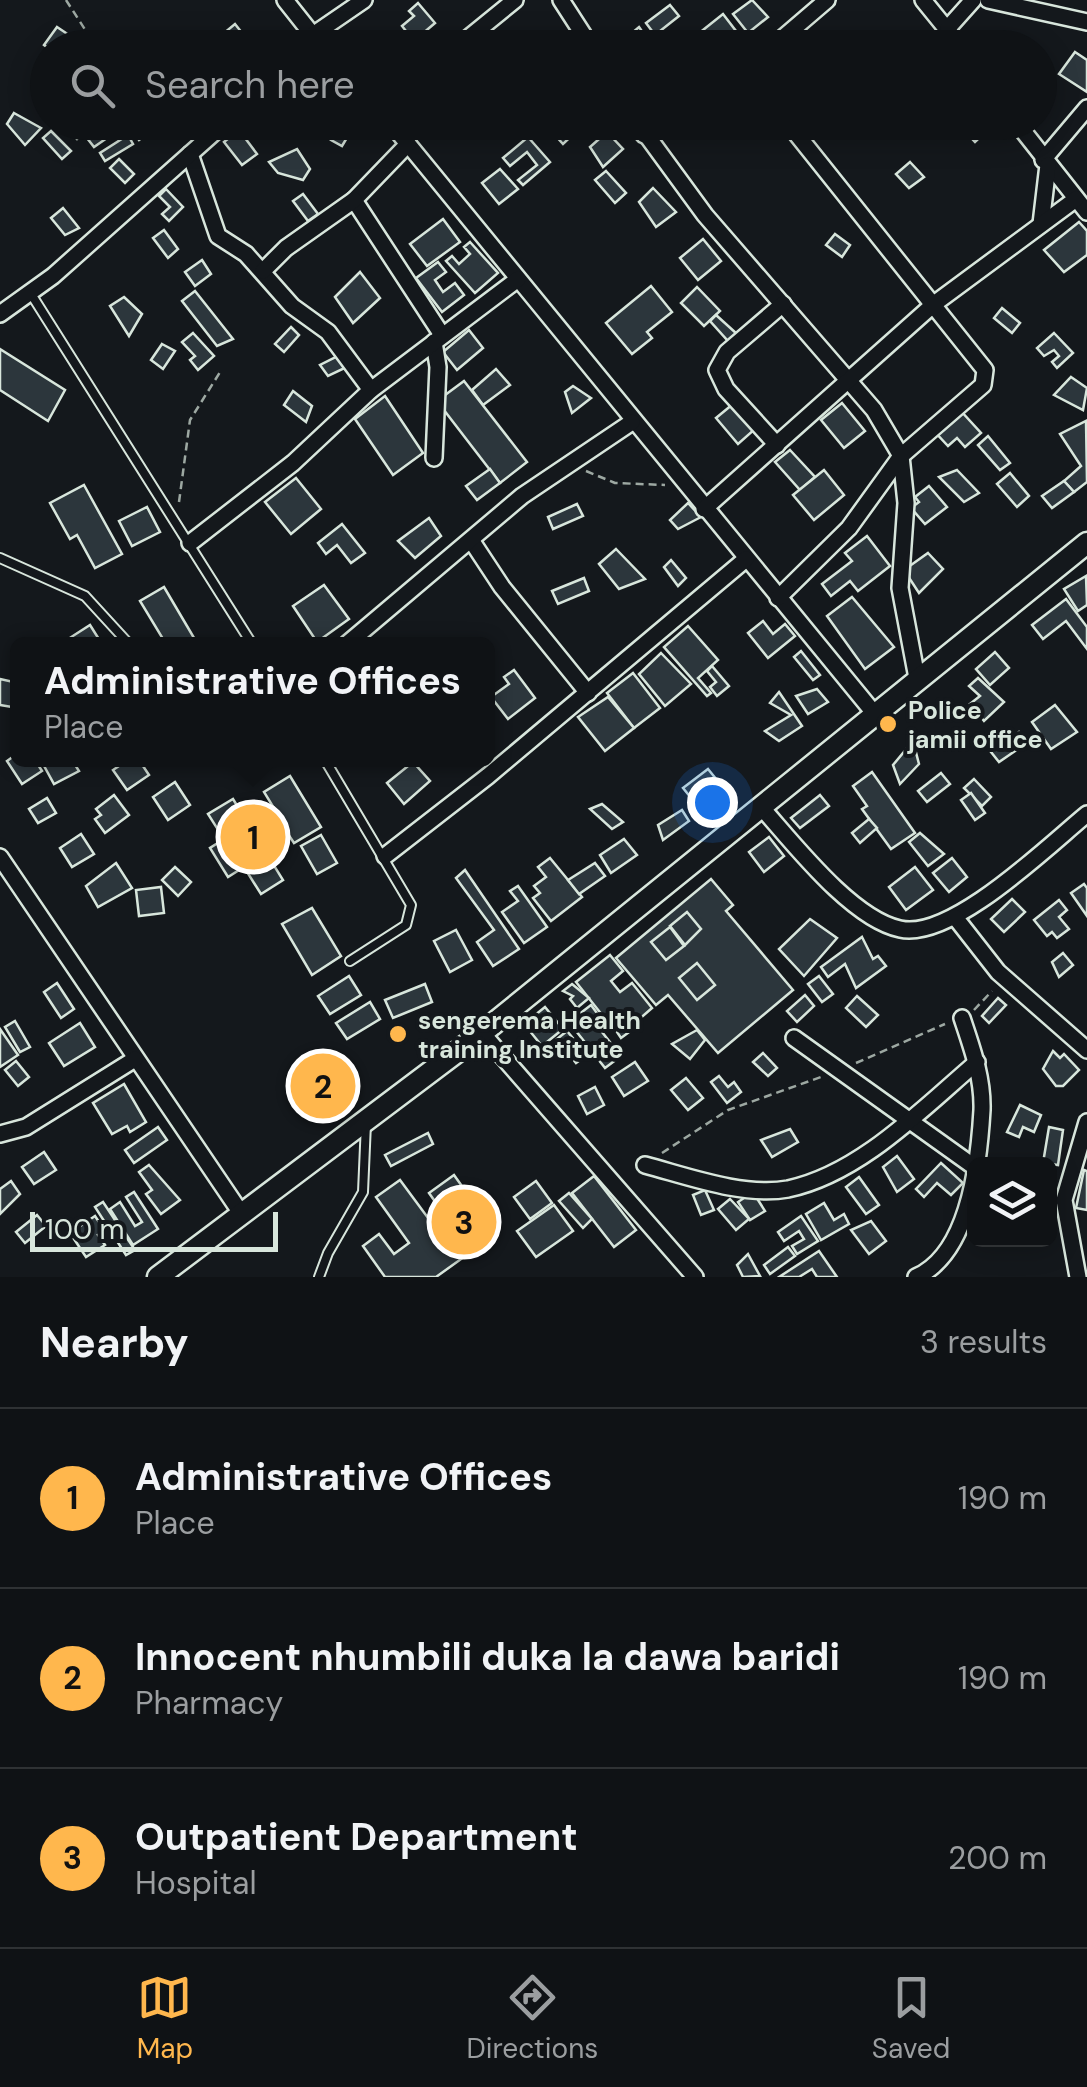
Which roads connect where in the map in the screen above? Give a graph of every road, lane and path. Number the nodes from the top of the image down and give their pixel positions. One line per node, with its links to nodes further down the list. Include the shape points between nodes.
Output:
1 (66, 0): 12 (path)
2 (286, 0): 13 (street)
3 (364, 0): 14 (street)
4 (515, 0): 15 (street)
5 (561, 0): 16 (street)
6 (826, 0): 17 (street)
7 (923, 0): 11 (street)
8 (973, 0): 11 (street)
9 (988, 0): 10 (street)
10 (1087, 22)
11 (948, 28)
12 (85, 30)
13 (307, 30)
14 (331, 30)
15 (478, 30)
16 (580, 30)
17 (792, 30)
18 (1087, 108): 26 (street)
19 (206, 140): 25 (street)
20 (405, 140): 24 (street)
21 (648, 140): 34 (street)
22 (802, 140): 35 (street)
23 (1029, 140): 26 (street)
24 (408, 144): 28 (street); 32 (street)
25 (190, 154): 31 (street, via 218,236); 33 (street)
26 (1045, 162): 27 (street); 30 (street)
27 (1076, 198): 29 (street); 30 (street)
28 (354, 200): 31 (street); 37 (street)
29 (1087, 212)
30 (1041, 224): 35 (street)
31 (263, 271): 40 (street, via 292,306 339,344)
32 (518, 279): 37 (street); 41 (street)
33 (31, 294): 36 (street); 48 (lane)
34 (783, 304): 39 (street); 42 (street, via 726,352 717,370)
35 (934, 304): 39 (street); 43 (street, via 985,370 983,386)
36 (0, 314)
37 (438, 339): 40 (street); 44 (street)
38 (222, 369): 48 (path, via 190,420)
39 (849, 380): 42 (street); 43 (street)
40 (371, 390): 50 (street, via 293,463)
41 (632, 422): 45 (street); 46 (street)
42 (777, 445): 47 (street)
43 (901, 456): 54 (street, via 848,528); 58 (street, via 906,504 900,588)
44 (434, 458)
45 (572, 462): 46 (path, via 615,483); 49 (street)
46 (684, 485): 47 (street)
47 (704, 509): 53 (street)
48 (177, 523): 50 (lane)
49 (471, 540): 57 (street); 59 (street)
50 (190, 543): 56 (lane)
51 (1087, 543): 58 (main road)
52 (0, 558): 55 (lane, via 85,596)
53 (746, 559): 54 (street); 59 (street)
54 (778, 598): 60 (street)
55 (123, 637)
56 (248, 637)
57 (355, 637)
58 (917, 678): 60 (main road)
59 (588, 693): 64 (street)
60 (874, 713): 62 (main road)
61 (329, 767): 64 (lane)
62 (762, 808): 66 (street, via 813,866 872,916 900,929 928,929); 70 (main road)
63 (1087, 814): 66 (street)
64 (385, 856): 67 (lane, via 412,905 411,916 406,926)
65 (0, 857): 73 (street)
66 (954, 917): 68 (street)
67 (350, 960)
68 (998, 972): 69 (path, via 982,1006); 72 (street)
69 (962, 1018): 74 (street); 75 (path)
70 (482, 1033): 77 (main road); 88 (street)
71 (794, 1038): 75 (street)
72 (1087, 1050)
73 (136, 1059): 79 (street, via 26,1127); 84 (street)
74 (977, 1062): 76 (street); 80 (street, via 982,1108)
75 (842, 1070): 76 (street); 82 (path, via 728,1110)
76 (912, 1118): 81 (street); 82 (street, via 848,1164 786,1189)
77 (366, 1119): 84 (main road); 87 (lane, via 363,1192)
78 (1087, 1122): 90 (street, via 1064,1200)
79 (0, 1134)
80 (974, 1157)
81 (967, 1161)
82 (644, 1165)
83 (967, 1191): 85 (street, via 955,1240)
84 (242, 1213): 86 (main road)
85 (937, 1273): 89 (street)
86 (158, 1277)
87 (320, 1277)
88 (695, 1277)
89 (916, 1277)
90 (1078, 1277)

